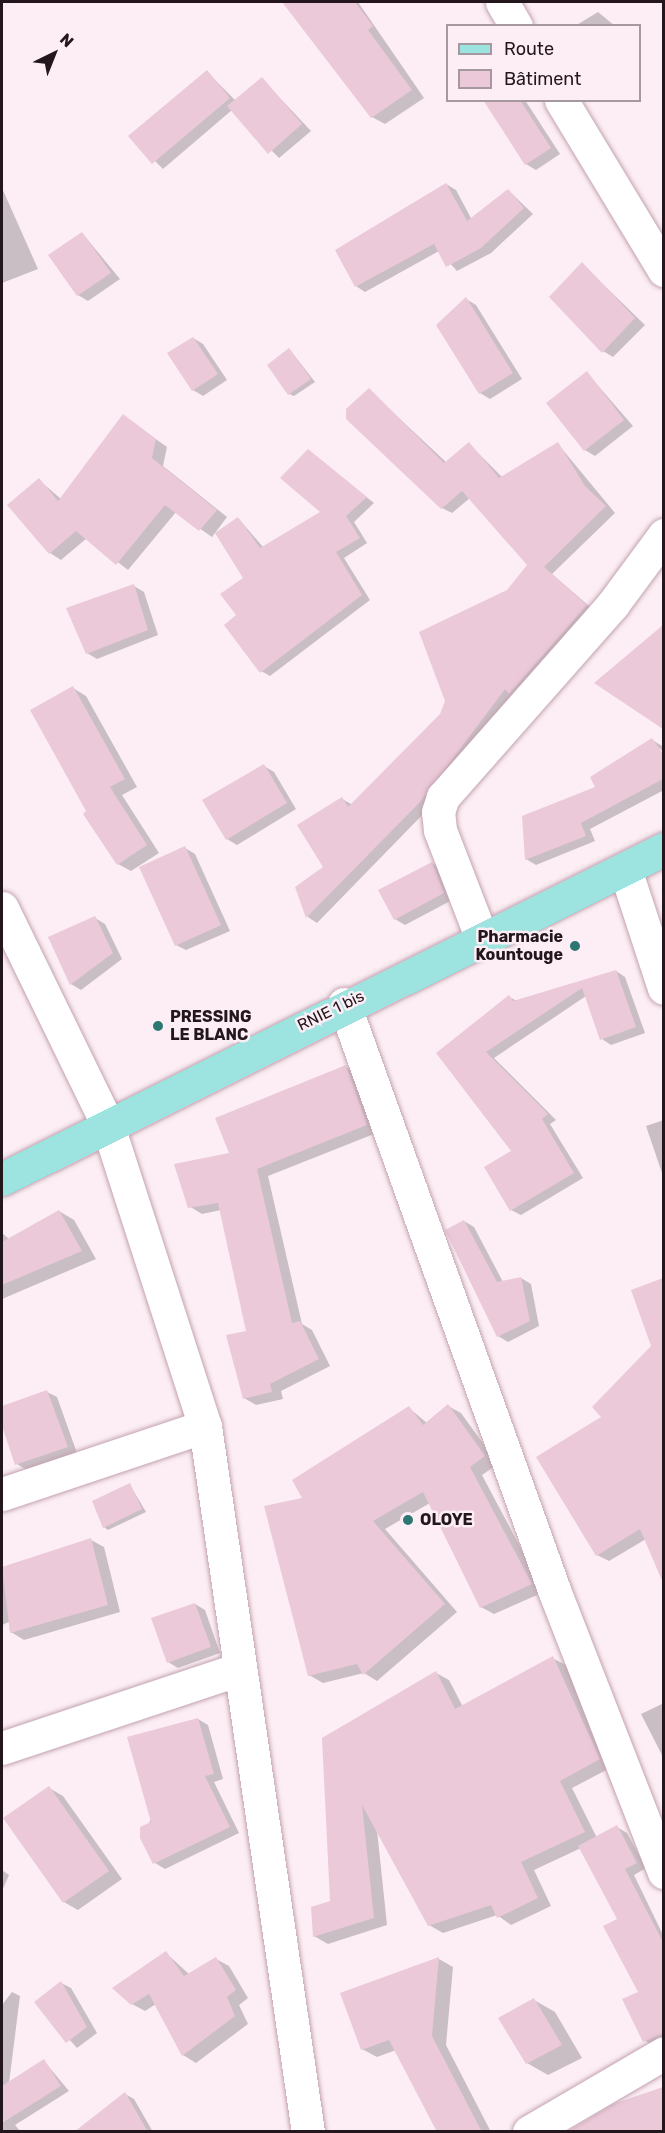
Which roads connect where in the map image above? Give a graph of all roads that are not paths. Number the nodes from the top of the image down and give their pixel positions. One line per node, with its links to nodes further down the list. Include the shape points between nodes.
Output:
1 (502, 2): 2 (street)
2 (515, 24)
3 (562, 102): 4 (street)
4 (663, 270)
5 (663, 535): 9 (street, via 613,604 443,797 440,830)
6 (663, 849): 7 (main road, RNIE 1 bis)
7 (625, 869): 9 (main road, RNIE 1 bis); 10 (street)
8 (2, 908): 12 (street)
9 (482, 939): 11 (main road, RNIE 1 bis)
10 (663, 988)
11 (344, 1004): 12 (main road, RNIE 1 bis); 18 (street, via 554,1590)
12 (107, 1123): 13 (main road, RNIE 1 bis); 14 (street)
13 (2, 1179)
14 (205, 1426): 15 (street); 16 (street)
15 (2, 1494)
16 (237, 1670): 17 (street); 20 (street)
17 (2, 1748)
18 (663, 1872)
19 (663, 2053): 21 (street)
20 (308, 2132)
21 (529, 2132)

